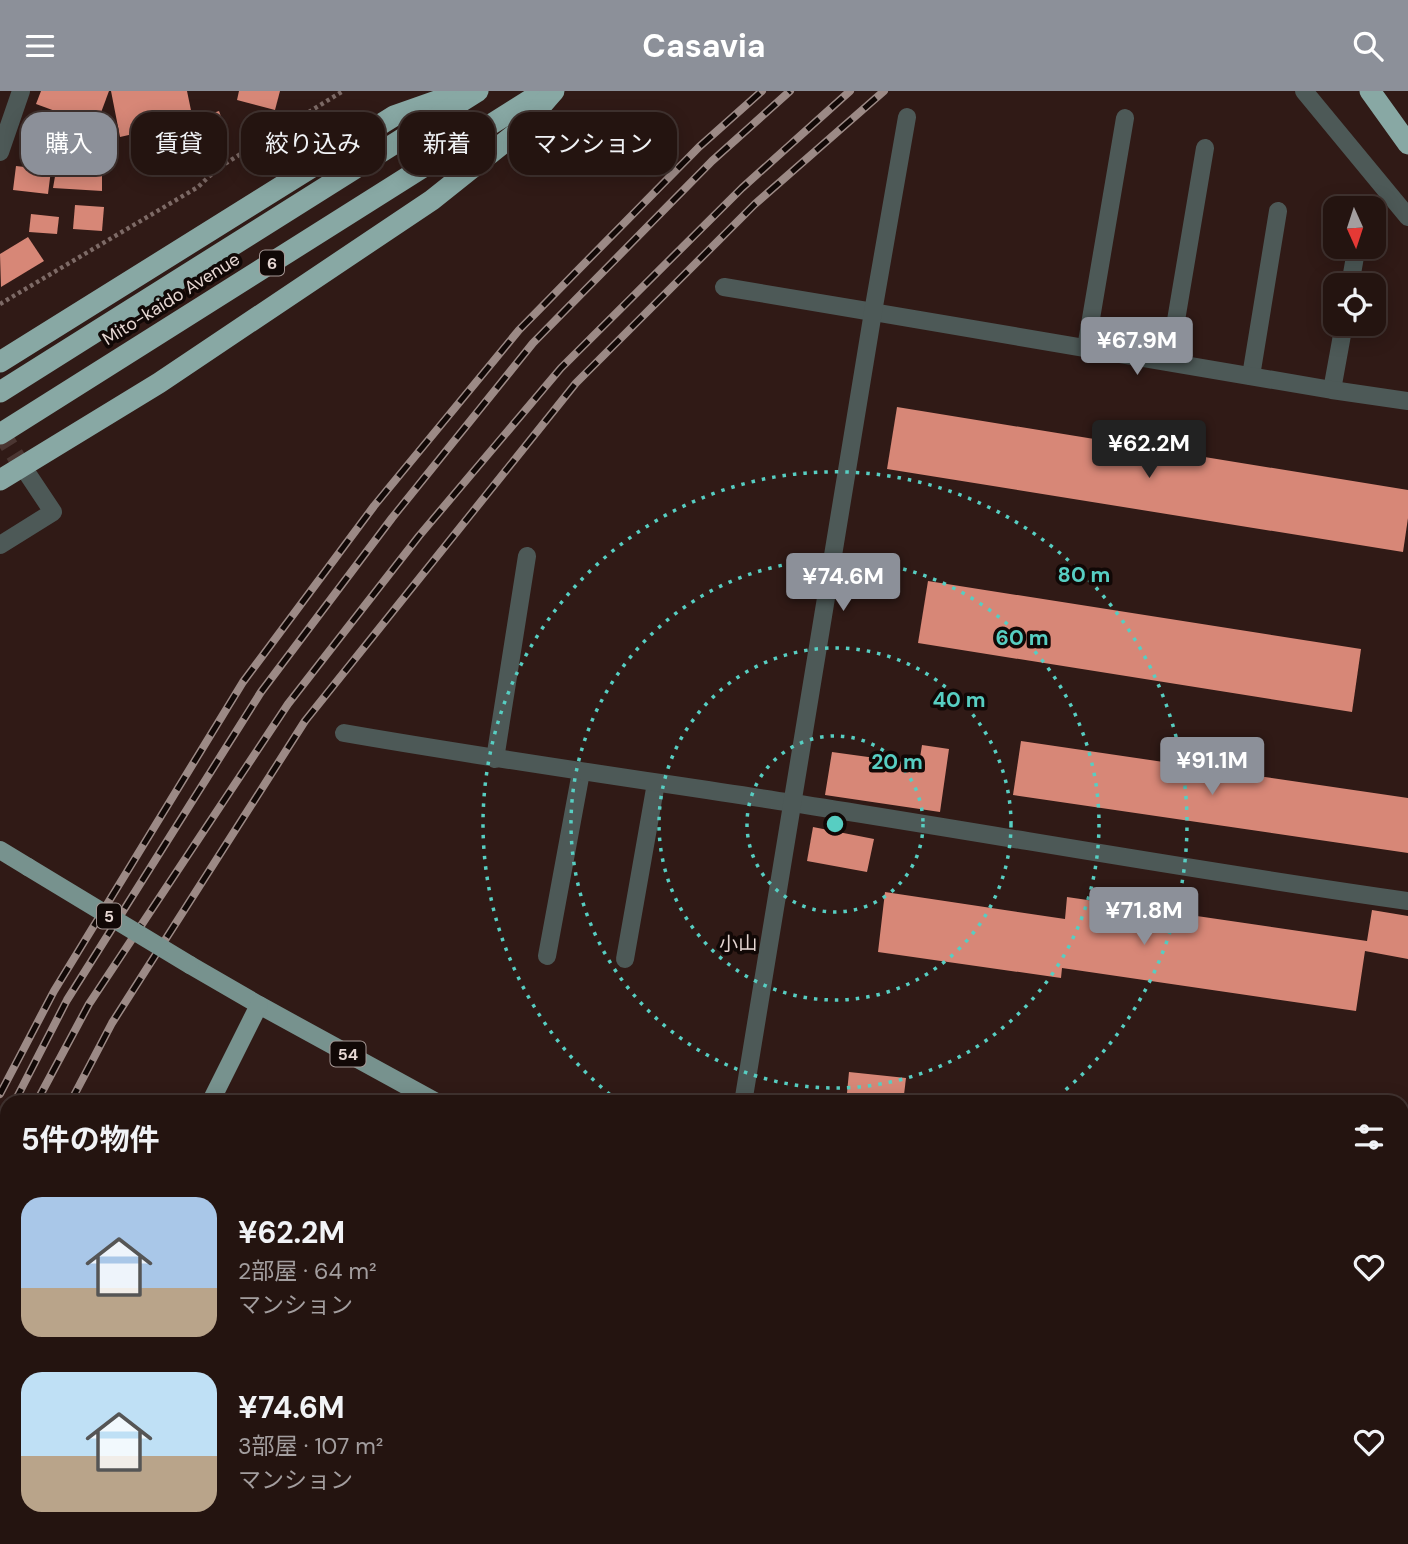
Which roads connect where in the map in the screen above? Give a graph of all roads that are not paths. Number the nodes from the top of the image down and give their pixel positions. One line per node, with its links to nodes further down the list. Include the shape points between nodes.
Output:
1 (21, 91): 12 (street)
2 (466, 91): 19 (highway, via 394,116)
3 (478, 91): 23 (highway, Mito-kaido Avenue / 6)
4 (544, 91): 25 (highway, Mito-kaido Avenue / 6)
5 (554, 91): 27 (highway, via 520,129 432,200 159,383)
6 (1304, 91): 14 (street)
7 (1370, 91): 10 (highway)
8 (907, 117): 16 (street)
9 (1125, 118): 18 (street)
10 (1408, 144)
11 (1205, 148): 20 (street)
12 (0, 152)
13 (1278, 211): 21 (street)
14 (1408, 217)
15 (724, 286): 16 (street)
16 (873, 312): 18 (street); 34 (street)
17 (1342, 336): 22 (street)
18 (1086, 348): 20 (street)
19 (0, 362)
20 (1169, 362): 21 (street)
21 (1251, 376): 22 (street)
22 (1332, 390): 24 (street)
23 (0, 392)
24 (1408, 401)
25 (0, 434)
26 (29, 476): 28 (street, via 53,512)
27 (0, 480)
28 (0, 545)
29 (527, 556): 31 (street)
30 (344, 733): 31 (street)
31 (495, 759): 32 (street)
32 (581, 772): 33 (street); 37 (street)
33 (656, 783): 34 (street); 38 (street)
34 (793, 803): 36 (street); 42 (street)
35 (0, 851): 39 (main road, 5, bridge)
36 (1408, 901)
37 (547, 955)
38 (625, 959)
39 (259, 1005): 40 (main road); 41 (main road, 54)
40 (214, 1095)
41 (423, 1095)
42 (744, 1095)

